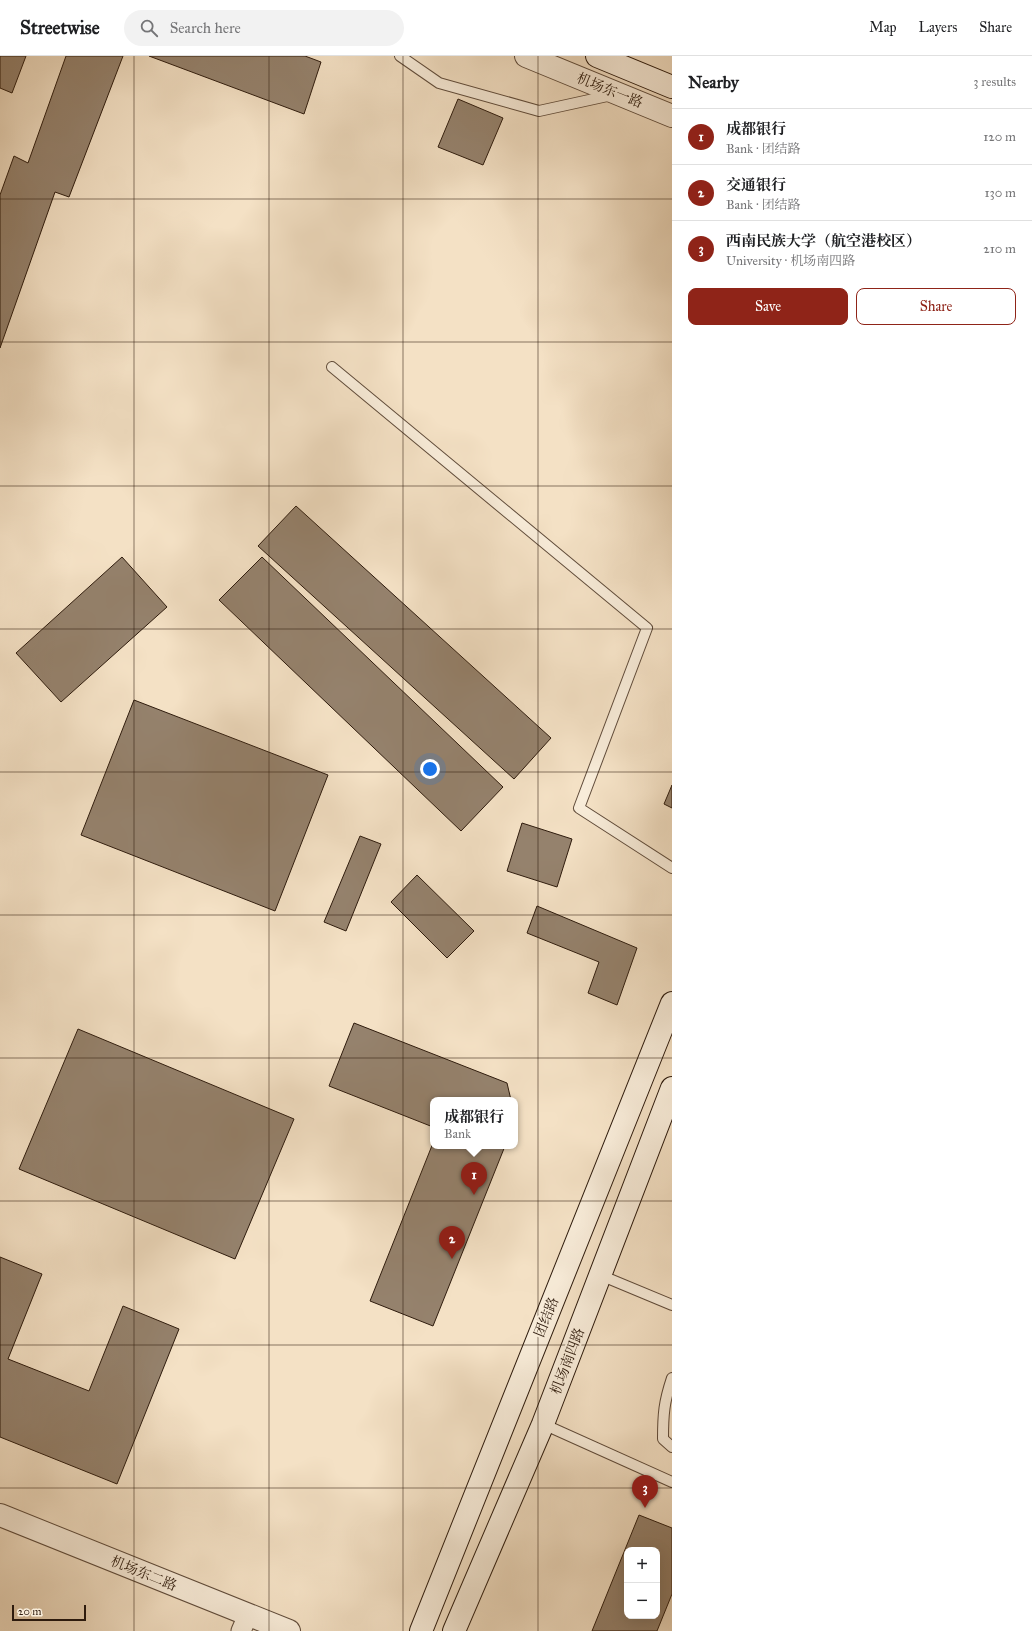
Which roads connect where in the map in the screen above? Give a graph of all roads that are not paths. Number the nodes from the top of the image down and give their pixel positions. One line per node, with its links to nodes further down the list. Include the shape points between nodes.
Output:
1 (400, 56): 5 (lane, via 439,83 539,112)
2 (526, 56): 5 (main road, 机场东一路)
3 (597, 56): 4 (main road)
4 (672, 87)
5 (619, 94): 6 (main road, 机场东一路)
6 (672, 116)
7 (332, 368): 8 (lane, via 647,628 579,808)
8 (672, 868)
9 (672, 1003): 20 (main road, 团结路)
10 (672, 1088): 11 (main road, 机场南四路)
11 (600, 1275): 12 (lane); 14 (main road, 机场南四路)
12 (672, 1305)
13 (672, 1378): 15 (lane, via 664,1402 663,1423 663,1439)
14 (543, 1424): 16 (lane); 21 (main road, 机场南四路)
15 (672, 1447)
16 (672, 1482)
17 (0, 1515): 18 (main road, 机场东二路)
18 (245, 1623): 19 (main road, 机场东二路)
19 (289, 1631)
20 (420, 1631)
21 (454, 1631)

